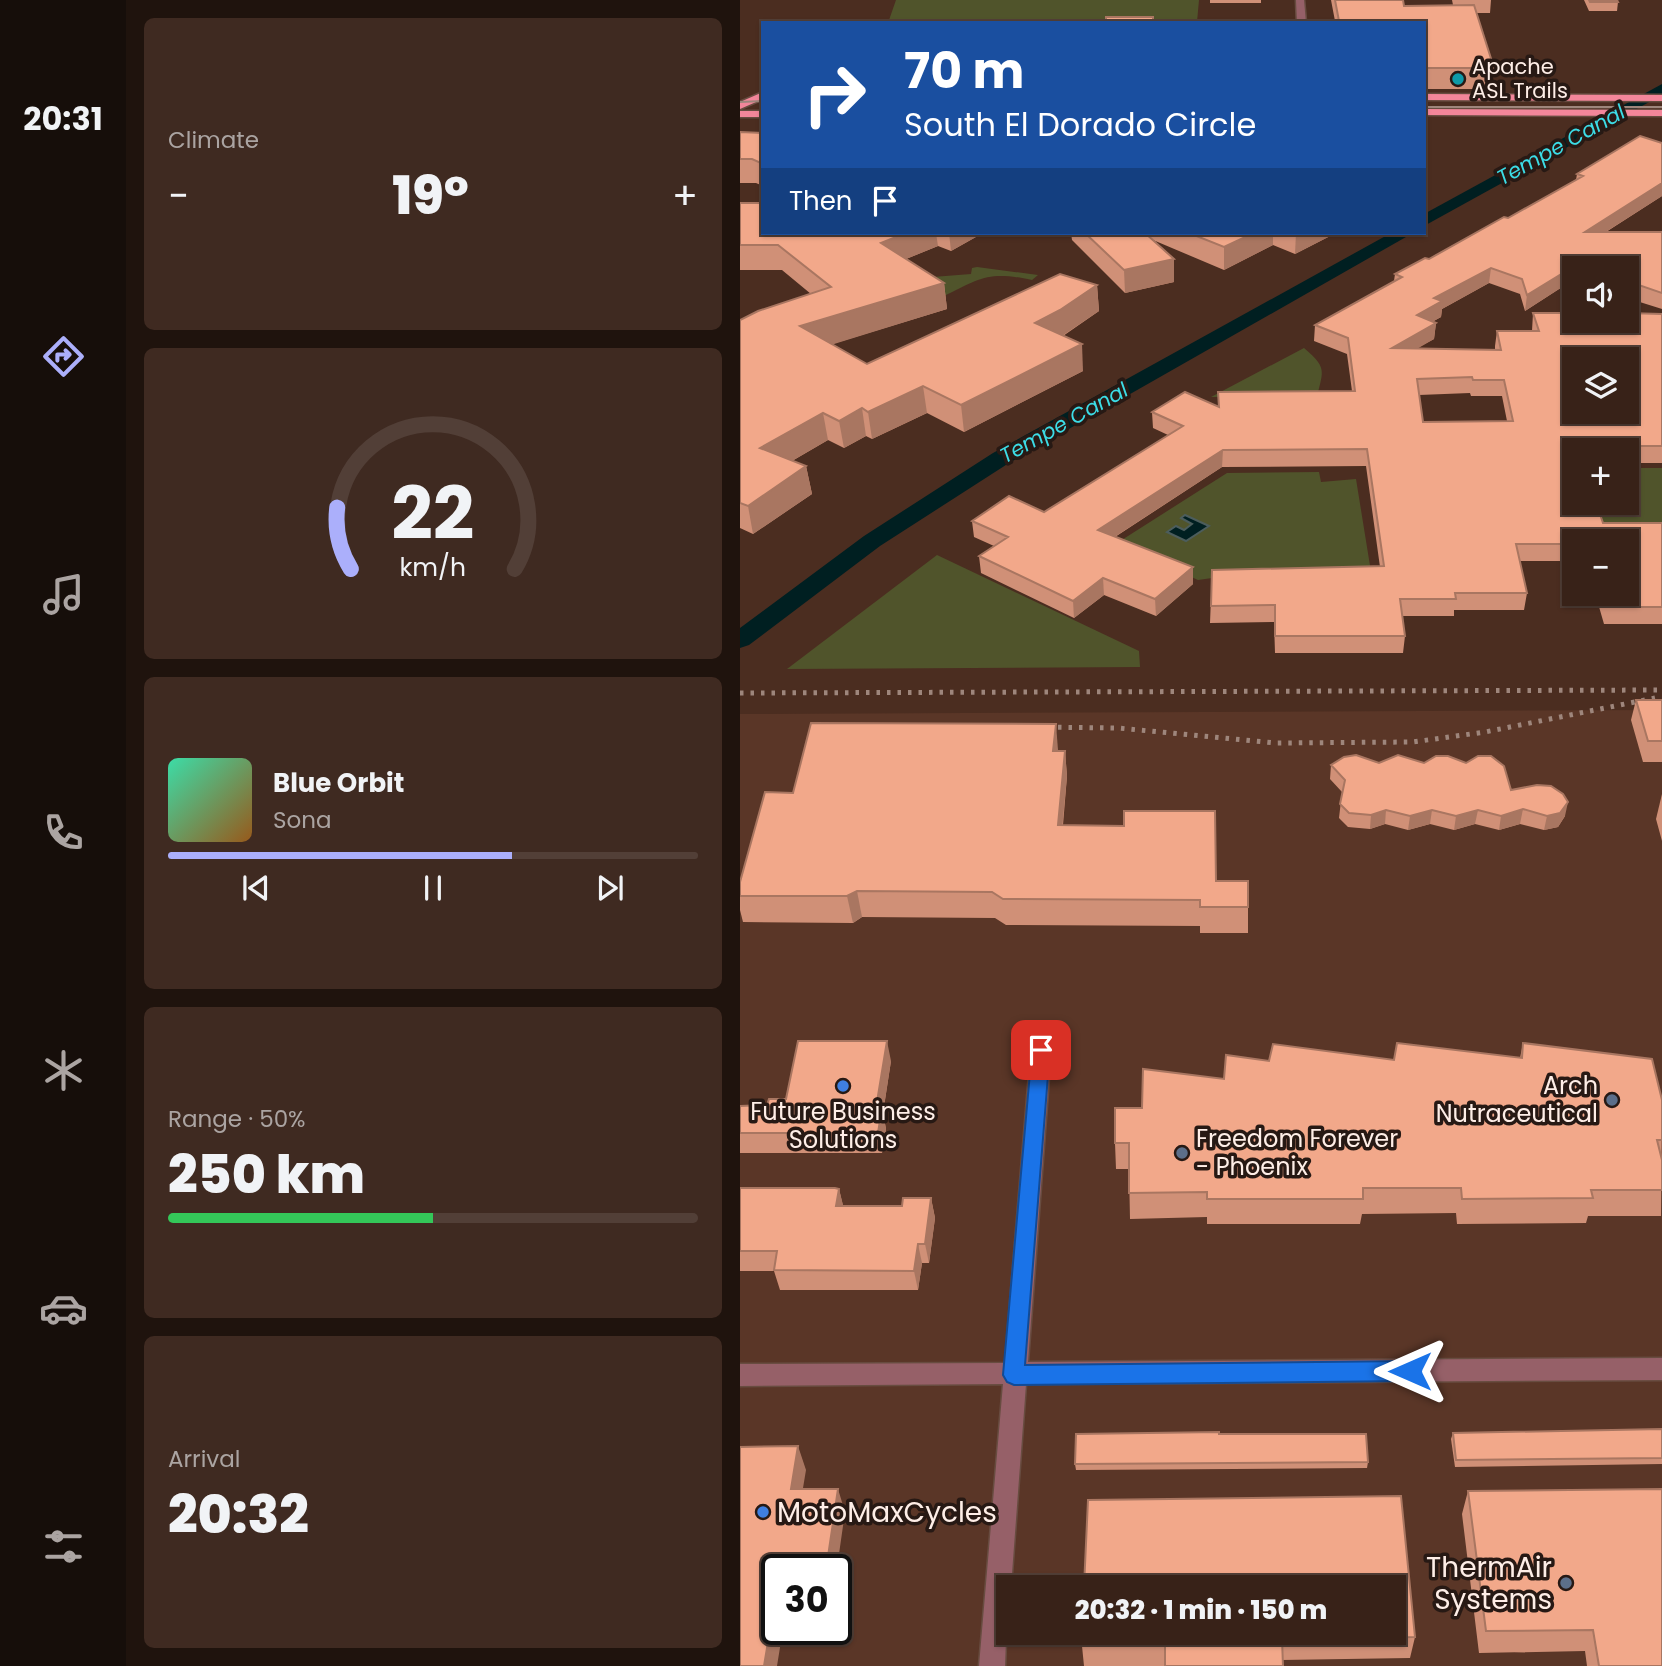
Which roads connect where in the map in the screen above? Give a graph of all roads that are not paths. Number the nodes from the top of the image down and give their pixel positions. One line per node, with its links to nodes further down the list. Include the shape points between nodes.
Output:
1 (1300, 0): 2 (street)
2 (1302, 21)
3 (740, 94): 4 (main road)
4 (761, 94)
5 (761, 95): 8 (main road)
6 (1426, 97): 7 (main road)
7 (1662, 98)
8 (740, 106)
9 (1426, 112): 10 (main road)
10 (1662, 113)
11 (740, 114): 12 (main road)
12 (761, 114)
13 (1041, 1050): 16 (street)
14 (1662, 1369): 16 (street)
15 (740, 1375): 16 (street)
16 (1014, 1375): 17 (street)
17 (992, 1666)

